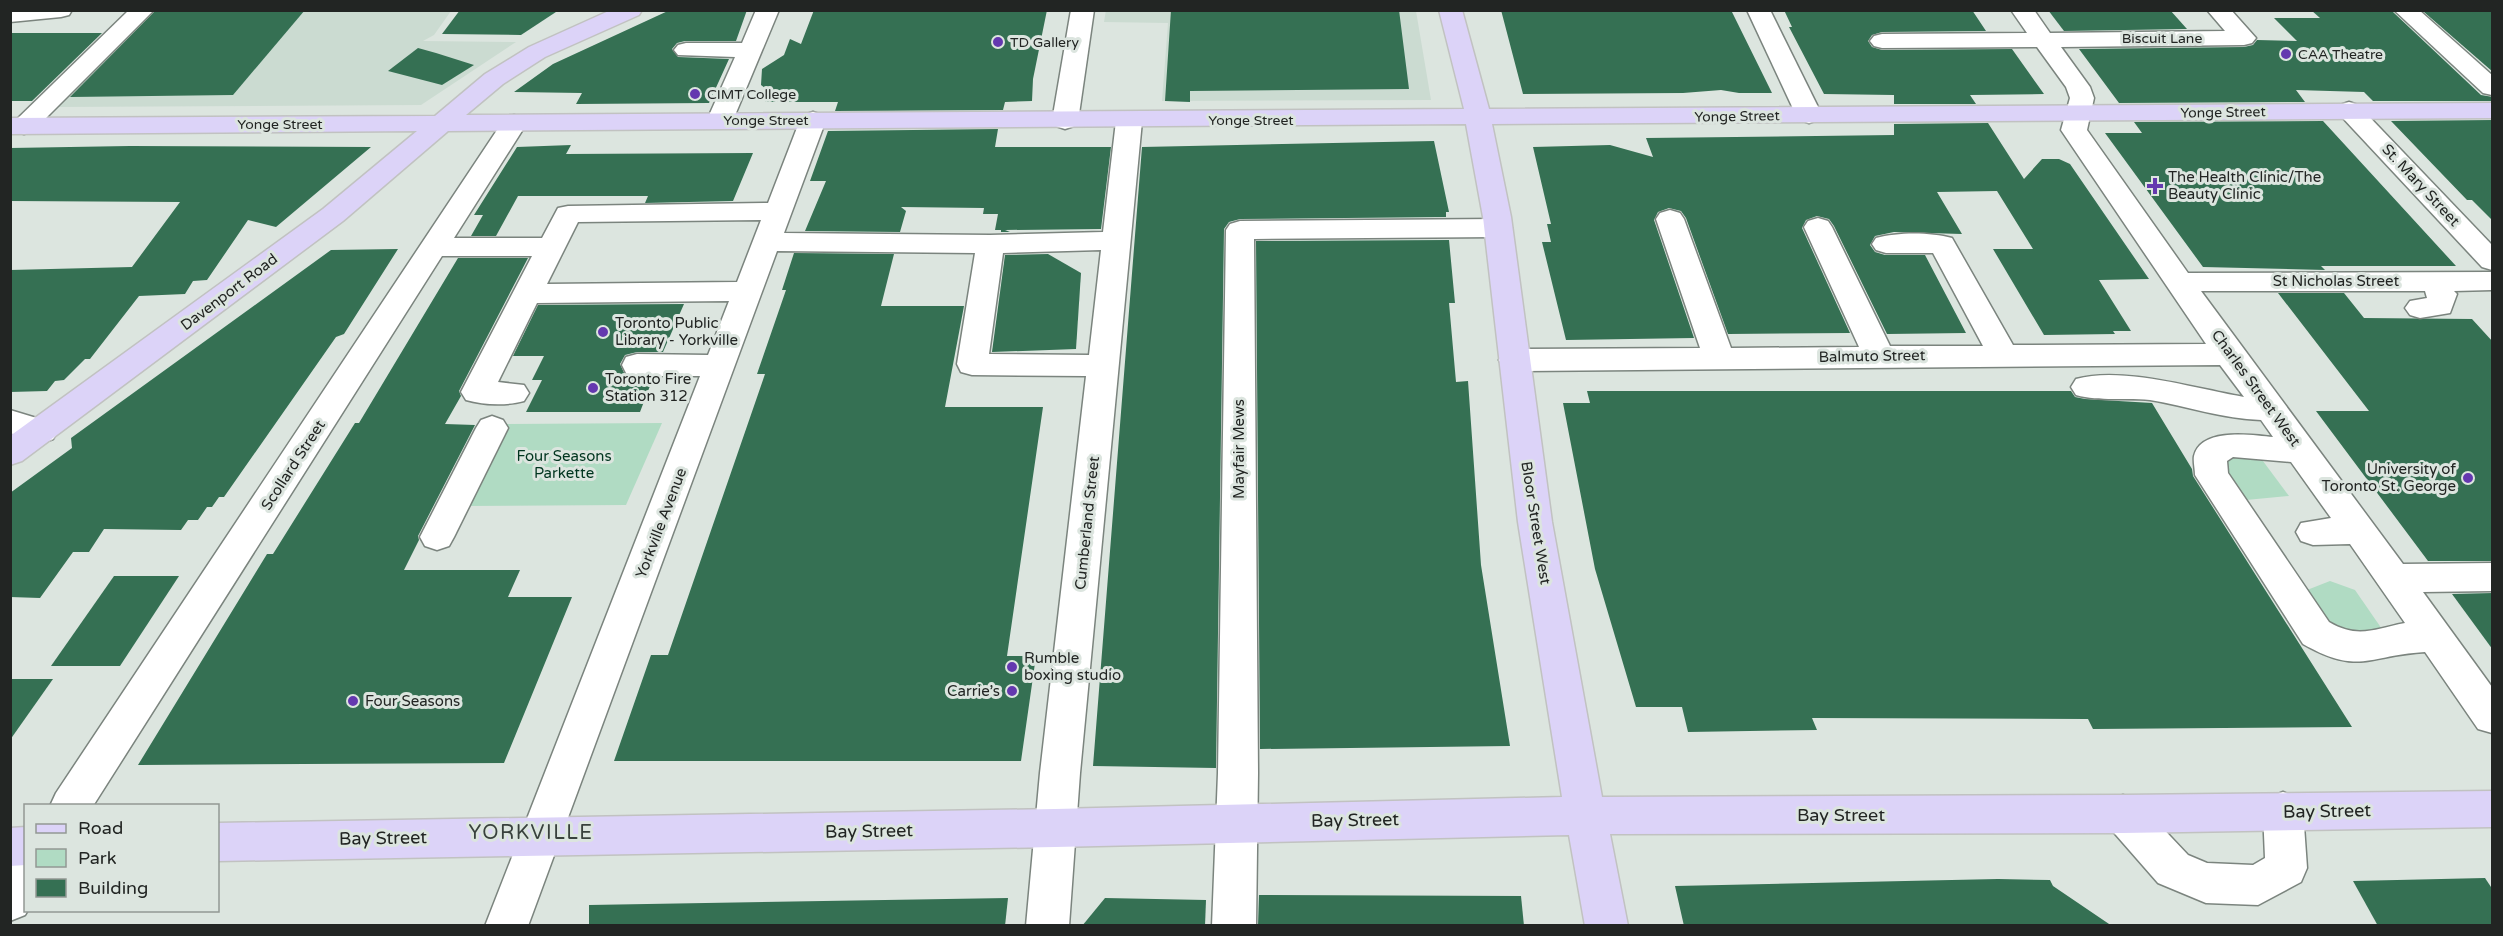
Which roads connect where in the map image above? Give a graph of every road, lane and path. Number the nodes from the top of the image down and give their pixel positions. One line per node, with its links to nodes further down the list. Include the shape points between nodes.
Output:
1 (61, 10): 11 (street)
2 (143, 10): 28 (street)
3 (631, 10): 26 (main road, Davenport Road, via 514,65)
4 (768, 10): 15 (street)
5 (1083, 10): 24 (street)
6 (1450, 10): 21 (main road, Bloor Street West)
7 (1758, 10): 20 (street)
8 (2022, 10): 12 (street, Charles Street West)
9 (2218, 10): 12 (street, Biscuit Lane, via 2244,38)
10 (2405, 10): 16 (street)
11 (10, 15)
12 (2042, 39): 13 (street); 19 (street, Charles Street West, via 2078,87 2082,98)
13 (1882, 41)
14 (686, 50): 15 (street)
15 (751, 50): 22 (street)
16 (2493, 88)
17 (2349, 110): 18 (main road, Yonge Street); 19 (main road, Yonge Street); 39 (street, St. Mary Street)
18 (2493, 110)
19 (2078, 114): 20 (main road, Yonge Street); 42 (street, Charles Street West, via 2074,130)
20 (1809, 115): 21 (main road, Yonge Street)
21 (1478, 118): 25 (main road, Yonge Street); 32 (main road, Bloor Street West)
22 (720, 120): 23 (main road, Yonge Street); 27 (main road, Yonge Street)
23 (813, 120): 24 (main road, Yonge Street); 29 (street, Yorkville Avenue)
24 (1065, 121): 25 (main road, Yonge Street)
25 (1129, 121): 33 (street, Cumberland Street)
26 (442, 123): 27 (main road, Yonge Street); 28 (main road, Yonge Street); 59 (main road, Davenport Road, via 333,215)
27 (514, 123): 37 (street, Scollard Street)
28 (17, 126)
29 (777, 211): 34 (street, Yorkville Avenue); 38 (street, via 568,214)
30 (1670, 219): 49 (street)
31 (1818, 227): 48 (street)
32 (1498, 228): 50 (main road, Bloor Street West); 74 (street, Mayfair Mews, via 1240,230)
33 (1116, 241): 35 (street); 53 (street, Cumberland Street)
34 (766, 242): 35 (street); 43 (street, Yorkville Avenue)
35 (990, 244): 53 (street, via 972,364)
36 (1886, 244): 47 (street, via 1942,243)
37 (435, 247): 38 (street); 69 (street, Scollard Street)
38 (551, 247): 44 (street)
39 (2493, 261)
40 (2434, 280): 41 (street, St Nicholas Street); 42 (street, St Nicholas Street); 45 (street, via 2442,294 2440,306)
41 (2493, 280)
42 (2179, 282): 46 (street, Charles Street West)
43 (748, 291): 44 (street); 52 (street, Yorkville Avenue)
44 (527, 294): 55 (street, via 477,392)
45 (2420, 308)
46 (2229, 354): 47 (street, Balmuto Street); 56 (street, Charles Street West)
47 (2003, 355): 48 (street, Balmuto Street)
48 (1879, 356): 49 (street, Balmuto Street)
49 (1719, 358): 50 (street, Balmuto Street)
50 (1514, 360): 73 (main road, Bloor Street West, via 1535,522)
51 (637, 365): 52 (street)
52 (720, 366): 76 (street, Yorkville Avenue)
53 (1103, 366): 75 (street, Cumberland Street)
54 (2087, 387): 56 (street, via 2148,389 2243,408)
55 (513, 393)
56 (2272, 409): 60 (street, Charles Street West)
57 (10, 421): 59 (street)
58 (492, 428): 64 (street)
59 (42, 431): 61 (main road, Davenport Road)
60 (2303, 451): 62 (street, Charles Street West); 67 (street, via 2227,445 2210,456 2211,475 2316,633 2335,645 2363,650 2402,639)
61 (10, 453)
62 (2360, 530): 63 (street); 66 (street, Charles Street West)
63 (2313, 531)
64 (436, 537)
65 (2493, 577): 66 (street)
66 (2394, 578): 67 (street, Charles Street West)
67 (2436, 636): 68 (street, Charles Street West)
68 (2493, 717)
69 (71, 804)
70 (2493, 810): 71 (main road, Bay Street)
71 (2283, 811): 72 (main road, Bay Street); 72 (street, via 2286,868 2258,885 2206,883 2173,869)
72 (2123, 814): 73 (main road, Bay Street)
73 (1585, 815): 74 (main road, Bay Street); 83 (main road, Bloor Street West)
74 (1236, 823): 75 (main road, Bay Street); 82 (street, Mayfair Mews)
75 (1056, 828): 76 (main road, Bay Street); 81 (street, Cumberland Street)
76 (541, 836): 77 (main road, Bay Street); 80 (street, Yorkville Avenue)
77 (219, 842)
78 (24, 879): 79 (street)
79 (10, 901)
80 (506, 926)
81 (1047, 926)
82 (1234, 926)
83 (1607, 926)

